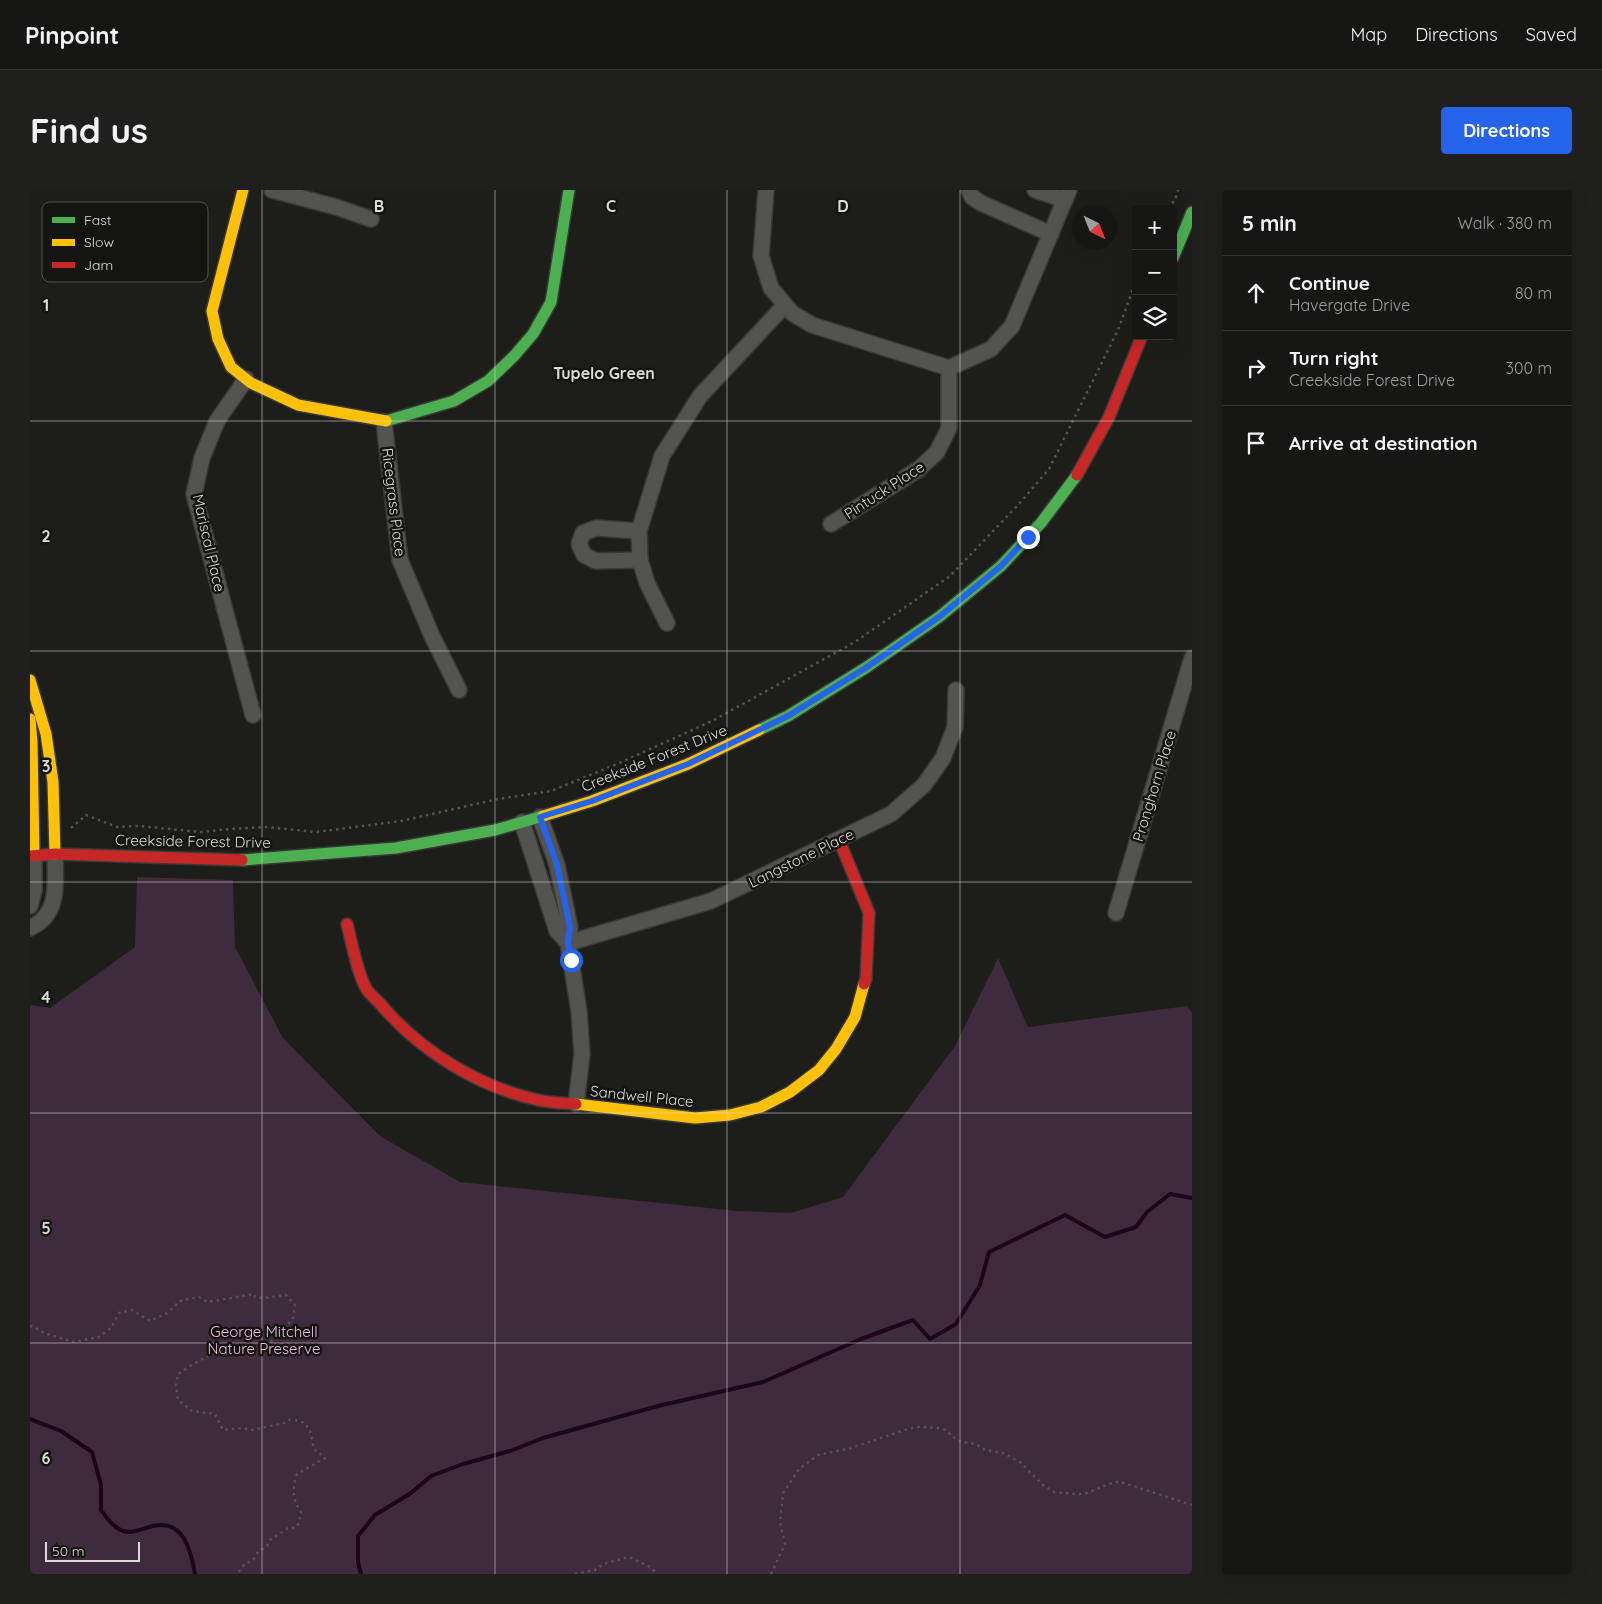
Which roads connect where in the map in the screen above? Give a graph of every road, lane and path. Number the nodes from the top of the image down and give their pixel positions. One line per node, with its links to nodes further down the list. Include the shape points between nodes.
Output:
1 (243, 190): 18 (street, via 212,311 218,339 231,367)
2 (272, 190): 11 (street)
3 (569, 190): 19 (street, via 551,302 533,334 480,386 454,401)
4 (766, 190): 15 (street, via 761,256 771,288)
5 (969, 190): 12 (street, via 972,197 981,203)
6 (1035, 190): 8 (street)
7 (1178, 190): 9 (path)
8 (1067, 195): 12 (street)
9 (1171, 205)
10 (1192, 212): 13 (street)
11 (371, 219)
12 (1051, 234): 17 (street, via 1012,326 991,349)
13 (1176, 250)
14 (1132, 292): 32 (path, via 1118,330 1049,469 950,576 855,642 712,721 551,791 401,820 316,832 266,828 201,832 117,827 86,815 64,834)
15 (785, 305): 17 (street, via 812,325); 21 (street, via 700,396 662,456)
16 (1140, 340): 30 (street, Creekside Forest Drive, via 1109,417 1079,473 1041,523 1001,566 939,617 788,716 688,764)
17 (949, 368): 20 (street, Pintuck Place, via 949,428 937,452 919,469)
18 (246, 379): 19 (street, via 298,405); 28 (street, Mariscal Place, via 217,421 202,458 194,494)
19 (384, 422): 26 (street, Ricegrass Place, via 400,560)
20 (831, 524)
21 (639, 531): 22 (street); 22 (street, via 596,528 583,533 578,544 584,555 596,562)
22 (640, 560): 23 (street, via 647,583)
23 (667, 623)
24 (1192, 658): 37 (street, Pronghorn Place)
25 (30, 680): 32 (street, via 46,734 53,782)
26 (459, 690)
27 (956, 690): 33 (street, Langstone Place, via 955,727 943,758 924,785 891,814)
28 (253, 715)
29 (30, 719): 35 (street)
30 (540, 817): 31 (street, Creekside Forest Drive); 40 (street, via 559,874 570,927)
31 (522, 822): 34 (street, Creekside Forest Drive, via 396,848 302,856 238,860); 40 (street, via 556,931)
32 (54, 835): 34 (street)
33 (839, 840): 40 (street, Langstone Place, via 711,901); 41 (street, Sandwell Place, via 868,913 866,979 855,1017 818,1070 790,1092 761,1107 730,1115 695,1118)
34 (54, 854): 35 (street, Creekside Forest Drive); 39 (street, via 52,906 44,918)
35 (32, 855): 36 (street, via 34,890)
36 (30, 906)
37 (1116, 913)
38 (347, 924): 41 (street, Sandwell Place, via 367,989 404,1029 442,1059 506,1090 538,1100)
39 (30, 928)
40 (568, 943): 41 (street, via 582,1054)
41 (576, 1104)
42 (30, 1327): 44 (path, via 74,1342 99,1337 111,1328 119,1313 132,1310 150,1321 167,1313 180,1301 189,1299 199,1298 207,1302 254,1294 264,1298 286,1296 295,1305 293,1318 277,1339 262,1345 253,1356 233,1349 218,1352 198,1360 178,1374 178,1400 192,1411 215,1414 223,1430 252,1430 295,1420 305,1423 314,1449 325,1458 297,1474 292,1489 295,1504 301,1512 299,1523 270,1540)
43 (1192, 1505): 47 (path, via 1121,1482 1084,1494 1054,1492 1020,1462 1003,1453 958,1441 939,1428 912,1428 818,1455 799,1469 783,1493 780,1522 785,1544)
44 (237, 1574)
45 (575, 1574): 46 (path, via 629,1557)
46 (658, 1574)
47 (771, 1574)

